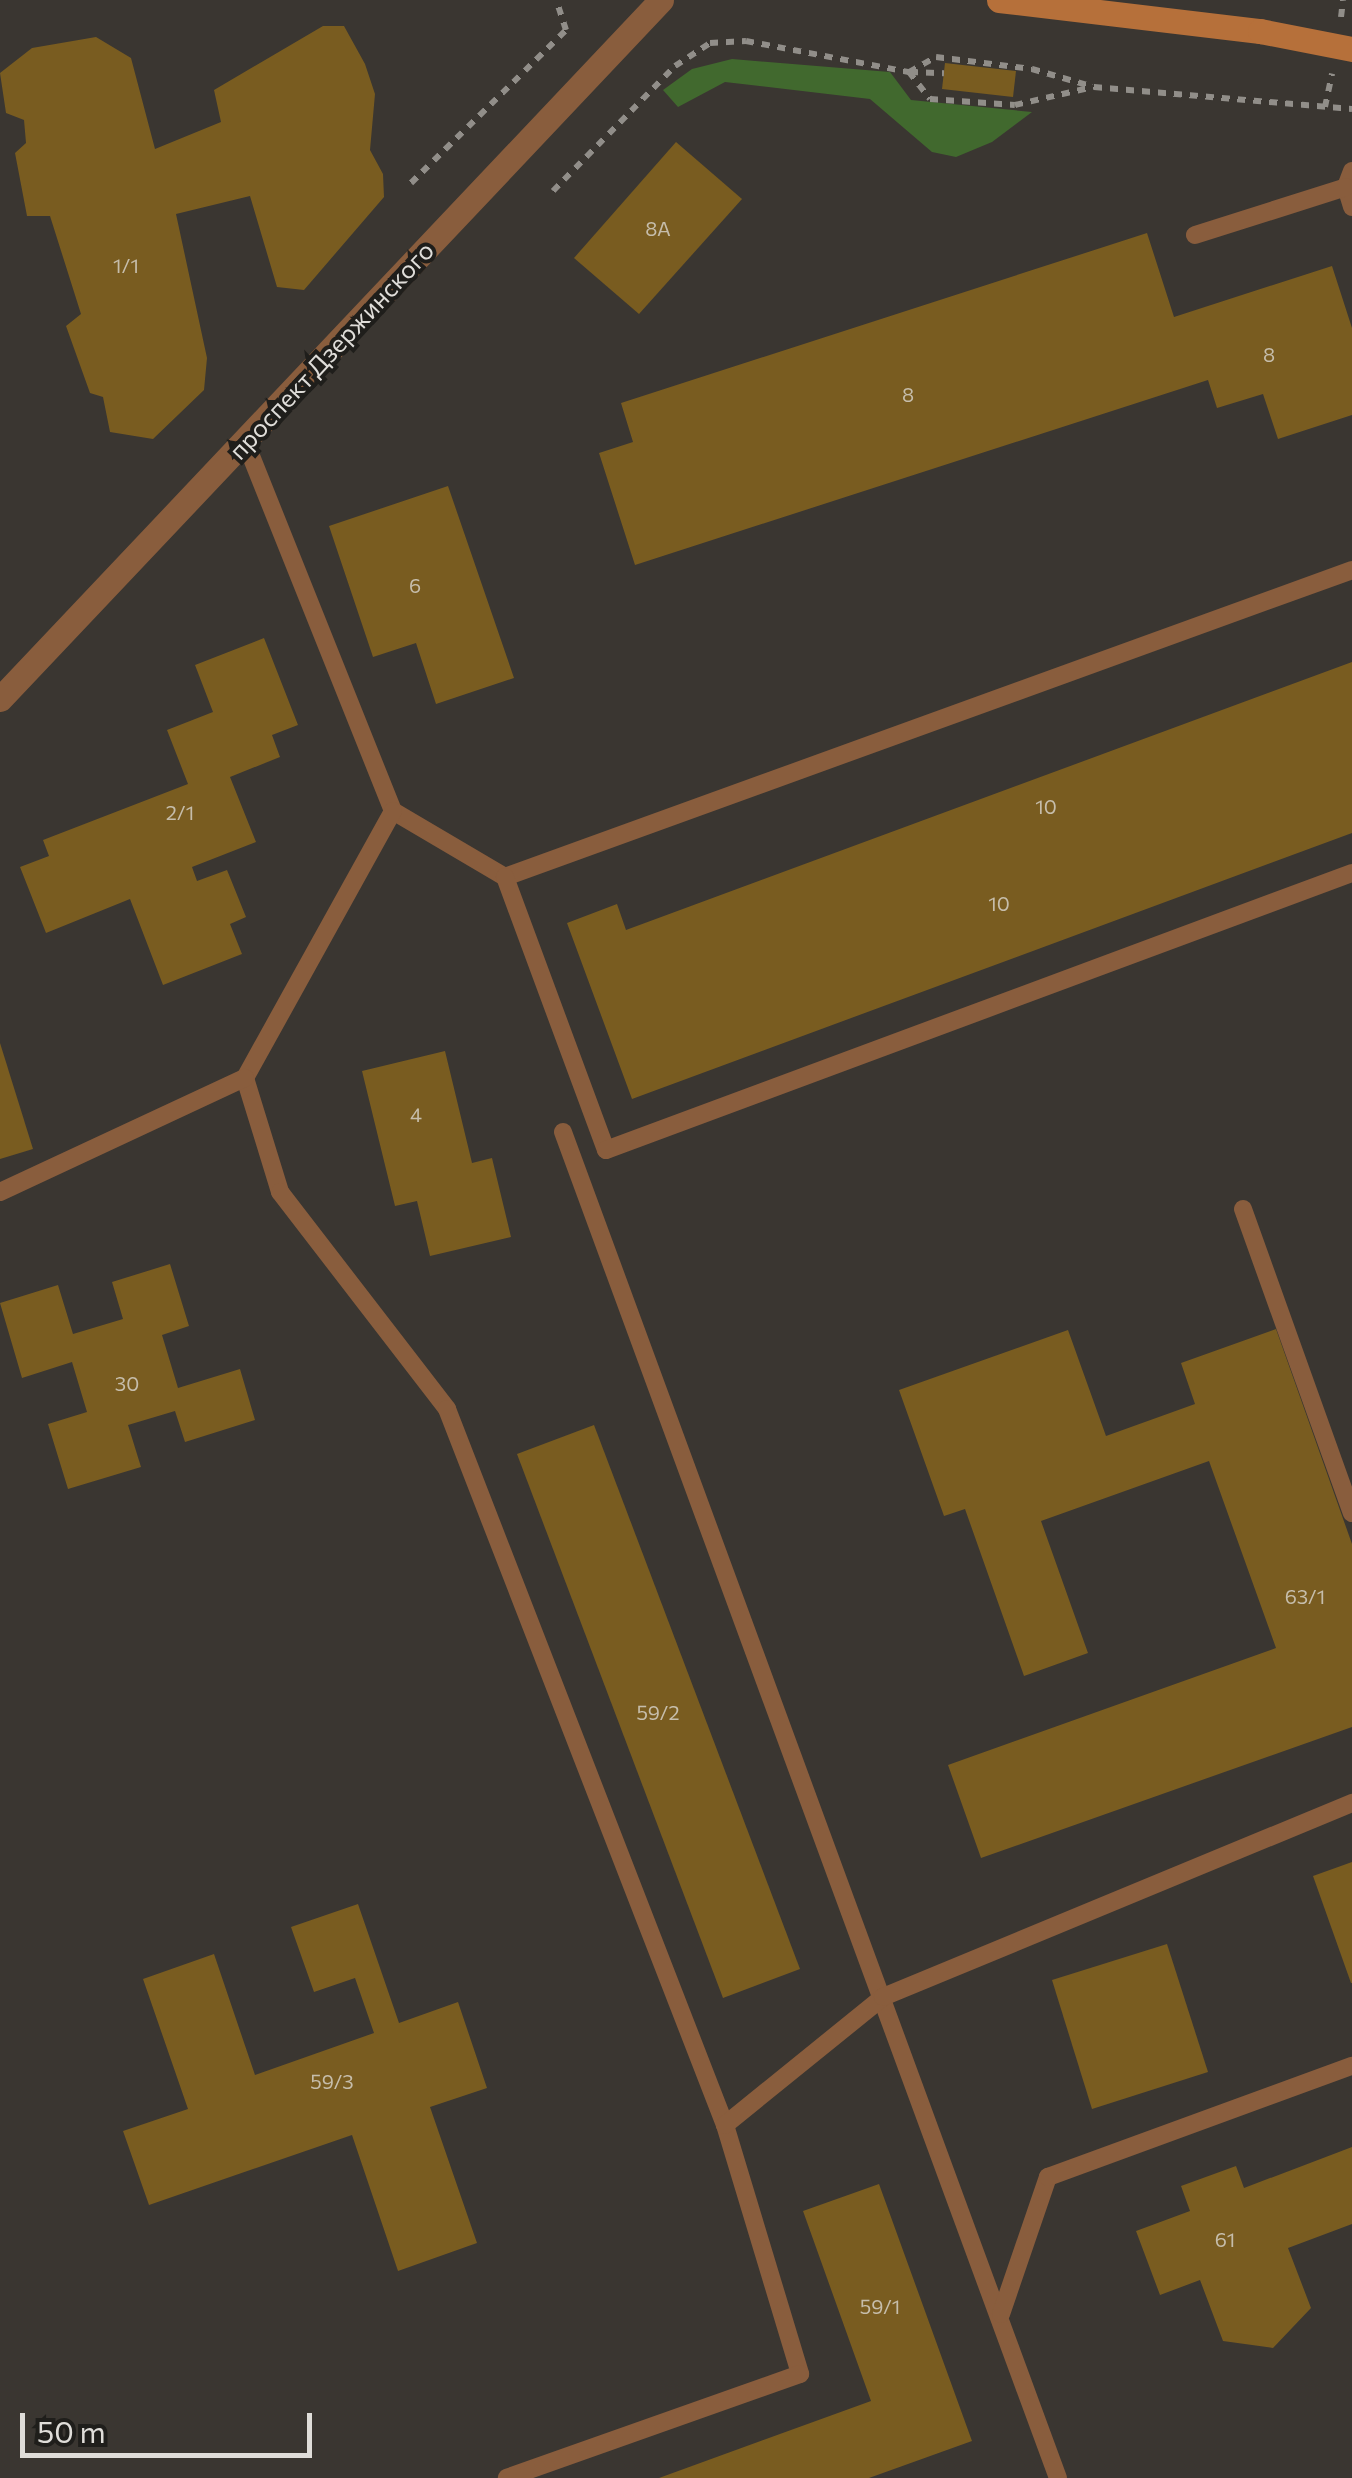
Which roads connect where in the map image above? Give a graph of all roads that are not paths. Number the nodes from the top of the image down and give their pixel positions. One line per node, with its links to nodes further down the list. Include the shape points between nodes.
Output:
1 (661, 0): 8 (street, проспект Дзержинского)
2 (999, 0): 3 (main road)
3 (1043, 2): 4 (main road)
4 (1352, 49)
5 (1349, 179): 6 (lane); 7 (lane)
6 (1352, 207)
7 (1195, 235)
8 (245, 441): 10 (street, проспект Дзержинского); 11 (lane)
9 (1352, 570): 13 (lane)
10 (0, 699)
11 (393, 811): 13 (lane); 14 (lane)
12 (1352, 874): 13 (lane, via 606,1150)
13 (505, 877)
14 (245, 1078): 16 (lane); 22 (lane, via 280,1192 447,1409)
15 (563, 1132): 20 (lane)
16 (0, 1192)
17 (1243, 1209): 18 (lane)
18 (1352, 1513)
19 (1352, 1803): 20 (lane)
20 (883, 1997): 22 (lane); 23 (lane)
21 (1352, 2066): 23 (lane, via 1048,2177)
22 (725, 2126): 24 (lane, via 800,2374)
23 (1001, 2314): 25 (lane)
24 (507, 2478)
25 (1058, 2478)

